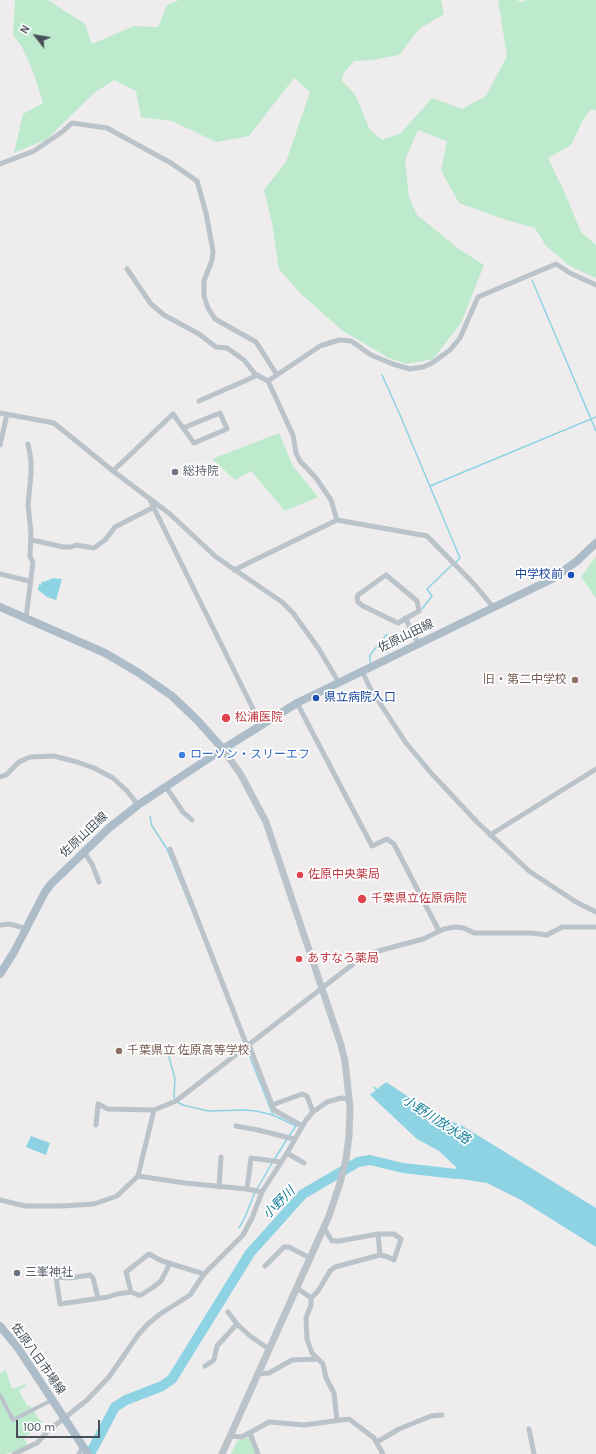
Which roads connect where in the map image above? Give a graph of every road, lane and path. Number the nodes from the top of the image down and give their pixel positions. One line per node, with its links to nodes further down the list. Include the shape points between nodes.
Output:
1 (0, 164): 4 (street, via 34,151 72,123 107,128 171,163 197,181 213,251 204,281 204,296 208,308 215,319 256,342)
2 (126, 269): 5 (street, via 151,304 216,347 227,348 244,360)
3 (596, 285): 4 (street, via 556,264 478,297 460,338 450,350 423,367 410,369 393,364 371,355 351,341 339,340 320,346)
4 (277, 375): 6 (street)
5 (258, 376): 6 (street); 7 (street)
6 (268, 381): 16 (street, via 293,435 296,453 331,500)
7 (199, 401)
8 (0, 413): 9 (street)
9 (6, 414): 12 (street); 13 (street, via 54,423)
10 (183, 428): 10 (street, via 194,443 227,429 220,413); 13 (street, via 173,414)
11 (28, 444): 17 (street, via 31,467 28,505)
12 (0, 445)
13 (113, 471): 14 (street)
14 (150, 499): 15 (street); 19 (street)
15 (154, 507): 17 (street, via 115,527 105,540 94,548); 30 (street)
16 (337, 520): 19 (street); 23 (street, via 427,536)
17 (32, 540): 21 (street)
18 (596, 543): 23 (main road, 佐原山田線, via 561,574)
19 (234, 570): 28 (street, via 282,602 293,613)
20 (0, 574): 21 (street)
21 (29, 581): 24 (street)
22 (0, 607): 24 (main road)
23 (494, 608): 26 (main road, 佐原山田線)
24 (26, 618): 31 (main road, via 105,653 139,672 172,696)
25 (405, 618): 25 (street, via 398,622 385,617 358,602 358,595 386,575 417,601 418,611); 26 (street)
26 (418, 644): 27 (main road, 佐原山田線)
27 (362, 671): 28 (main road, 佐原山田線); 37 (street, via 370,688 406,743)
28 (339, 683): 29 (main road, 佐原山田線)
29 (297, 703): 30 (main road, 佐原山田線); 45 (street, via 372,846 387,838 394,844)
30 (260, 725): 31 (main road, 佐原山田線)
31 (223, 749): 34 (main road, 佐原山田線); 47 (street, via 241,775 266,822)
32 (596, 769): 37 (street)
33 (0, 777): 35 (street, via 30,757 54,756 94,768 113,778)
34 (166, 787): 35 (main road, 佐原山田線); 36 (street)
35 (138, 805): 39 (main road, 佐原山田線)
36 (192, 820)
37 (490, 835): 41 (street, via 529,871)
38 (170, 849): 48 (street)
39 (84, 852): 40 (street); 44 (main road, 佐原山田線, via 45,892)
40 (99, 882)
41 (596, 912)
42 (0, 925): 44 (street, via 10,924)
43 (596, 927): 45 (street, via 562,927 547,935 474,933 454,927)
44 (27, 929): 46 (main road, 佐原山田線)
45 (439, 931): 47 (street, via 423,939 371,953)
46 (0, 974)
47 (323, 988): 48 (street); 49 (street, via 345,1061)
48 (247, 1047): 50 (street); 51 (street, via 176,1100)
49 (350, 1099): 52 (street, via 333,1099); 66 (street, via 346,1159)
50 (272, 1105): 52 (street, via 302,1094 307,1096); 55 (street, via 274,1110)
51 (154, 1110): 53 (street, via 108,1109 98,1104); 61 (street)
52 (313, 1112): 55 (street)
53 (96, 1125)
54 (236, 1126): 56 (street)
55 (302, 1126): 56 (street)
56 (294, 1139): 57 (street)
57 (287, 1154): 59 (street); 60 (street)
58 (221, 1156): 62 (street)
59 (281, 1162): 63 (street, via 251,1158); 64 (street)
60 (304, 1163)
61 (138, 1176): 62 (street); 65 (street, via 117,1196 94,1204 37,1207)
62 (219, 1187): 63 (street)
63 (247, 1189): 64 (street)
64 (262, 1192): 72 (street, via 243,1235)
65 (0, 1200)
66 (324, 1228): 67 (street, via 332,1241); 69 (street)
67 (378, 1234): 68 (street); 68 (street, via 394,1234 401,1239 394,1260)
68 (380, 1255): 76 (street, via 335,1267)
69 (310, 1258): 71 (street, via 284,1247); 73 (street)
70 (170, 1263): 72 (street); 74 (street, via 161,1281 152,1288 141,1295); 74 (street, via 149,1254 126,1272)
71 (265, 1266)
72 (204, 1274): 87 (street, via 190,1295 148,1324 102,1385)
73 (297, 1288): 76 (street); 80 (street)
74 (131, 1292): 75 (street)
75 (98, 1298): 75 (street, via 60,1304 56,1277 90,1275)
76 (312, 1298): 81 (street, via 306,1318 307,1339)
77 (228, 1312): 78 (street)
78 (237, 1324): 80 (street); 82 (street, via 218,1346 214,1360)
79 (0, 1326): 85 (main road, 佐原八日市場線, via 18,1348)
80 (269, 1349): 83 (street)
81 (317, 1359): 83 (street, via 292,1360 269,1372); 88 (street, via 323,1364 326,1378 334,1393)
82 (205, 1366)
83 (257, 1374): 91 (street)
84 (0, 1395): 85 (street, via 14,1420)
85 (52, 1400): 87 (main road, 佐原八日市場線)
86 (442, 1415): 92 (street, via 431,1416 399,1429)
87 (65, 1418): 93 (main road, 佐原八日市場線); 94 (street, via 37,1443)
88 (337, 1420): 90 (street, via 304,1425 269,1422); 92 (street, via 349,1419)
89 (529, 1429): 100 (street)
90 (250, 1433): 91 (street, via 242,1437); 98 (street)
91 (230, 1436): 97 (street)
92 (377, 1442): 99 (street)
93 (83, 1446): 95 (street); 96 (main road, 佐原八日市場線)
94 (14, 1454)
95 (79, 1454)
96 (88, 1454)
97 (222, 1454)
98 (258, 1454)
99 (383, 1454)
100 (534, 1454)

